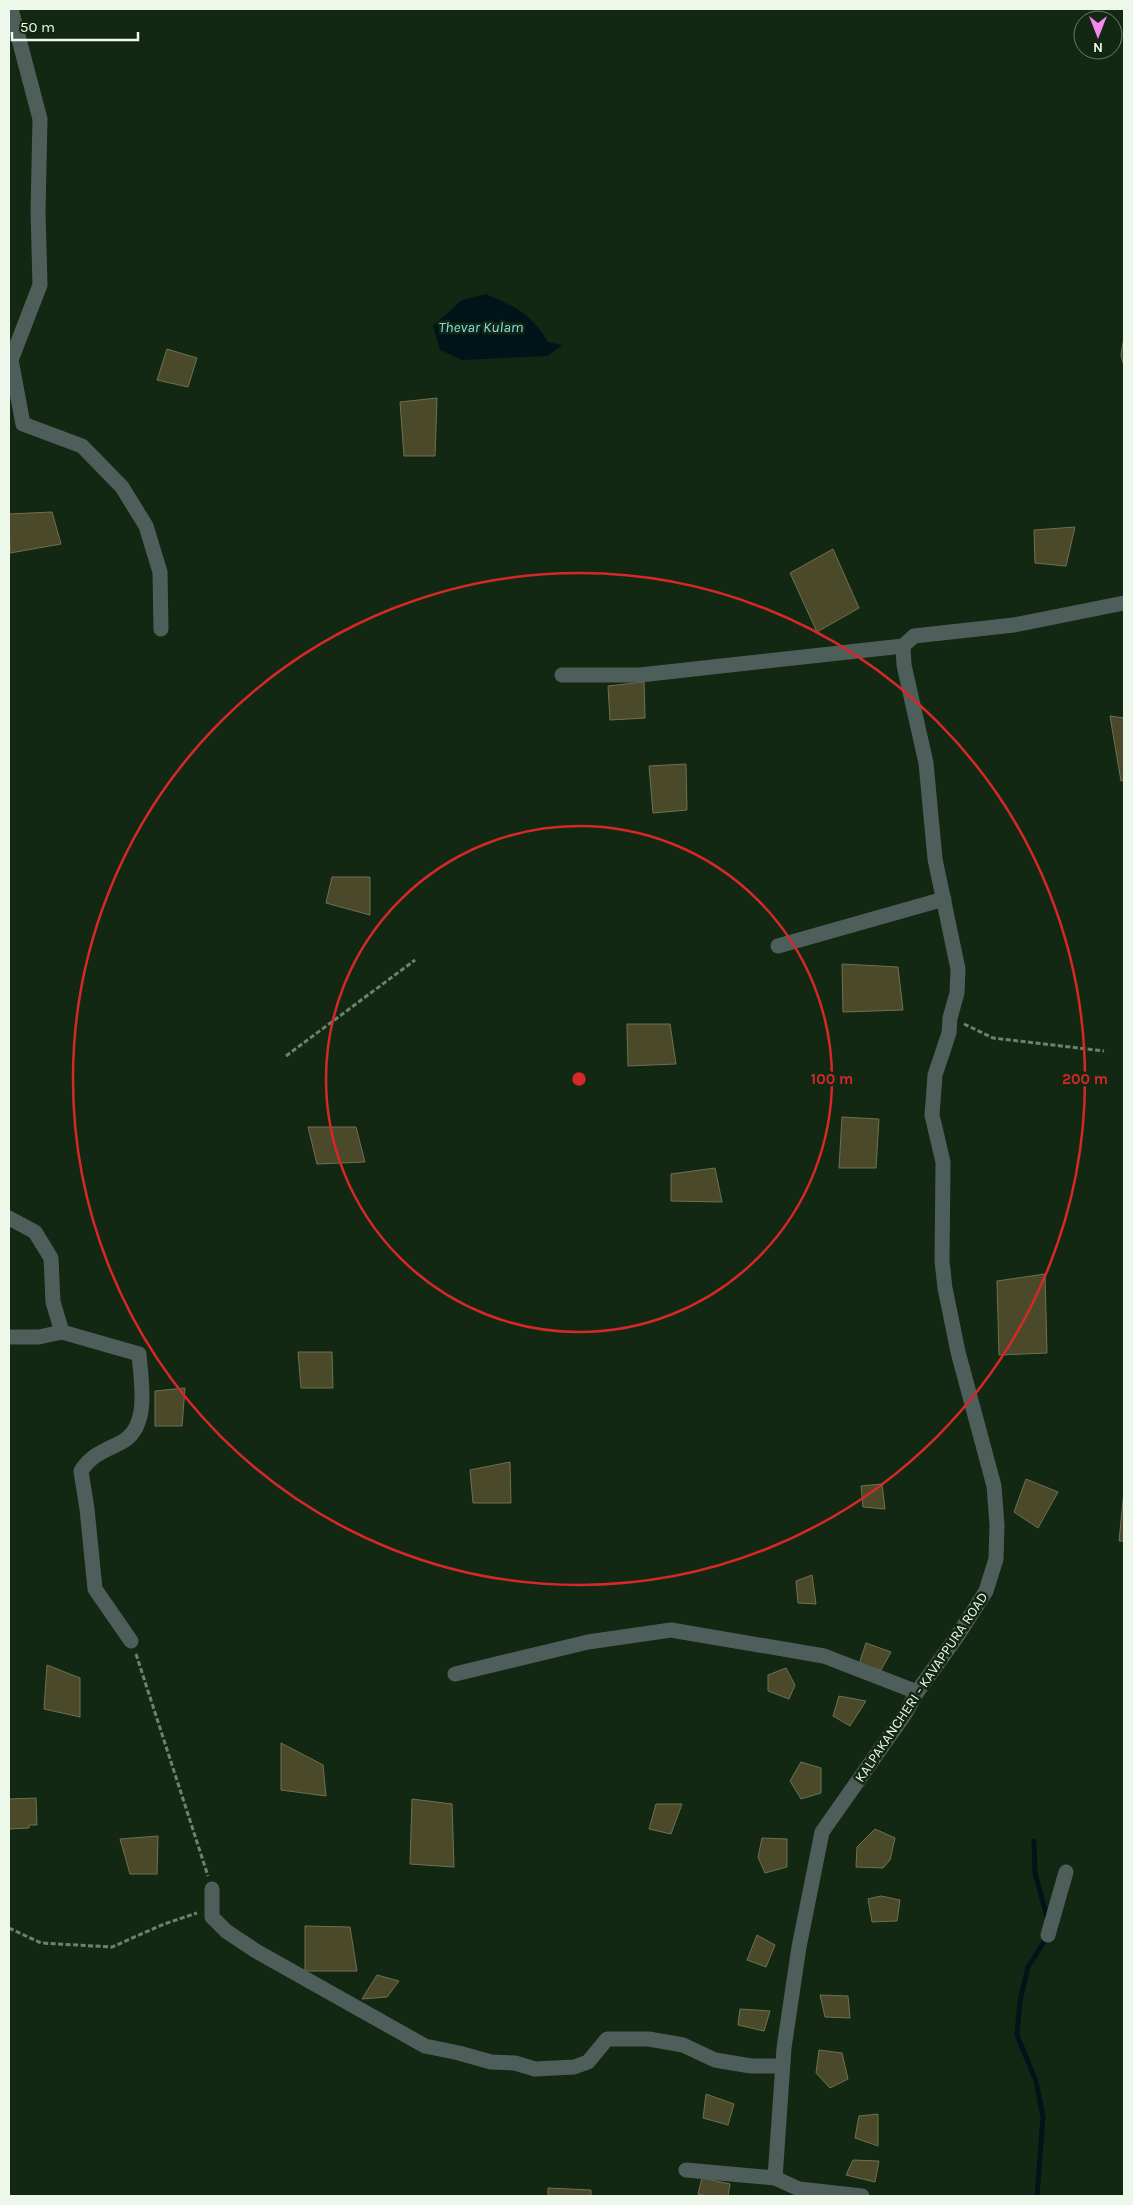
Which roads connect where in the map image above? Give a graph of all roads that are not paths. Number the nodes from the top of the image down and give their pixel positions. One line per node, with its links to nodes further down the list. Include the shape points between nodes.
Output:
1 (11, 9): 3 (street, via 40,119 40,285 11,360 23,424 82,446 122,487 146,526 160,572)
2 (1124, 602): 4 (street, via 1014,625 914,636)
3 (161, 629)
4 (903, 646): 5 (street, via 640,675); 6 (street, KALPAKANCHERI - KAVAPPURA ROAD, via 904,665 926,763 935,859)
5 (562, 675)
6 (944, 899): 7 (street); 13 (street, KALPAKANCHERI - KAVAPPURA ROAD, via 958,969 957,994 935,1075 932,1115 943,1162 942,1261 958,1352 994,1486 996,1559 986,1591)
7 (778, 946)
8 (9, 1218): 9 (street, via 35,1232 51,1258 53,1302)
9 (62, 1332): 10 (street, via 39,1337); 11 (street, via 139,1354 142,1399 139,1426 123,1442 88,1460 80,1471 88,1509 95,1589)
10 (9, 1337)
11 (132, 1641)
12 (455, 1674): 13 (street, via 588,1642 672,1630 824,1656)
13 (917, 1692): 17 (street, KALPAKANCHERI - KAVAPPURA ROAD, via 822,1832)
14 (1066, 1872): 16 (street)
15 (212, 1889): 17 (street, via 212,1917 226,1931 314,1985 425,2046 491,2062 535,2068 574,2067 588,2062 607,2039 649,2039 683,2045 715,2060 751,2066)
16 (1048, 1935)
17 (782, 2066): 19 (street, KALPAKANCHERI - KAVAPPURA ROAD)
18 (686, 2170): 19 (street)
19 (775, 2178): 20 (street, via 799,2189)
20 (862, 2196)

